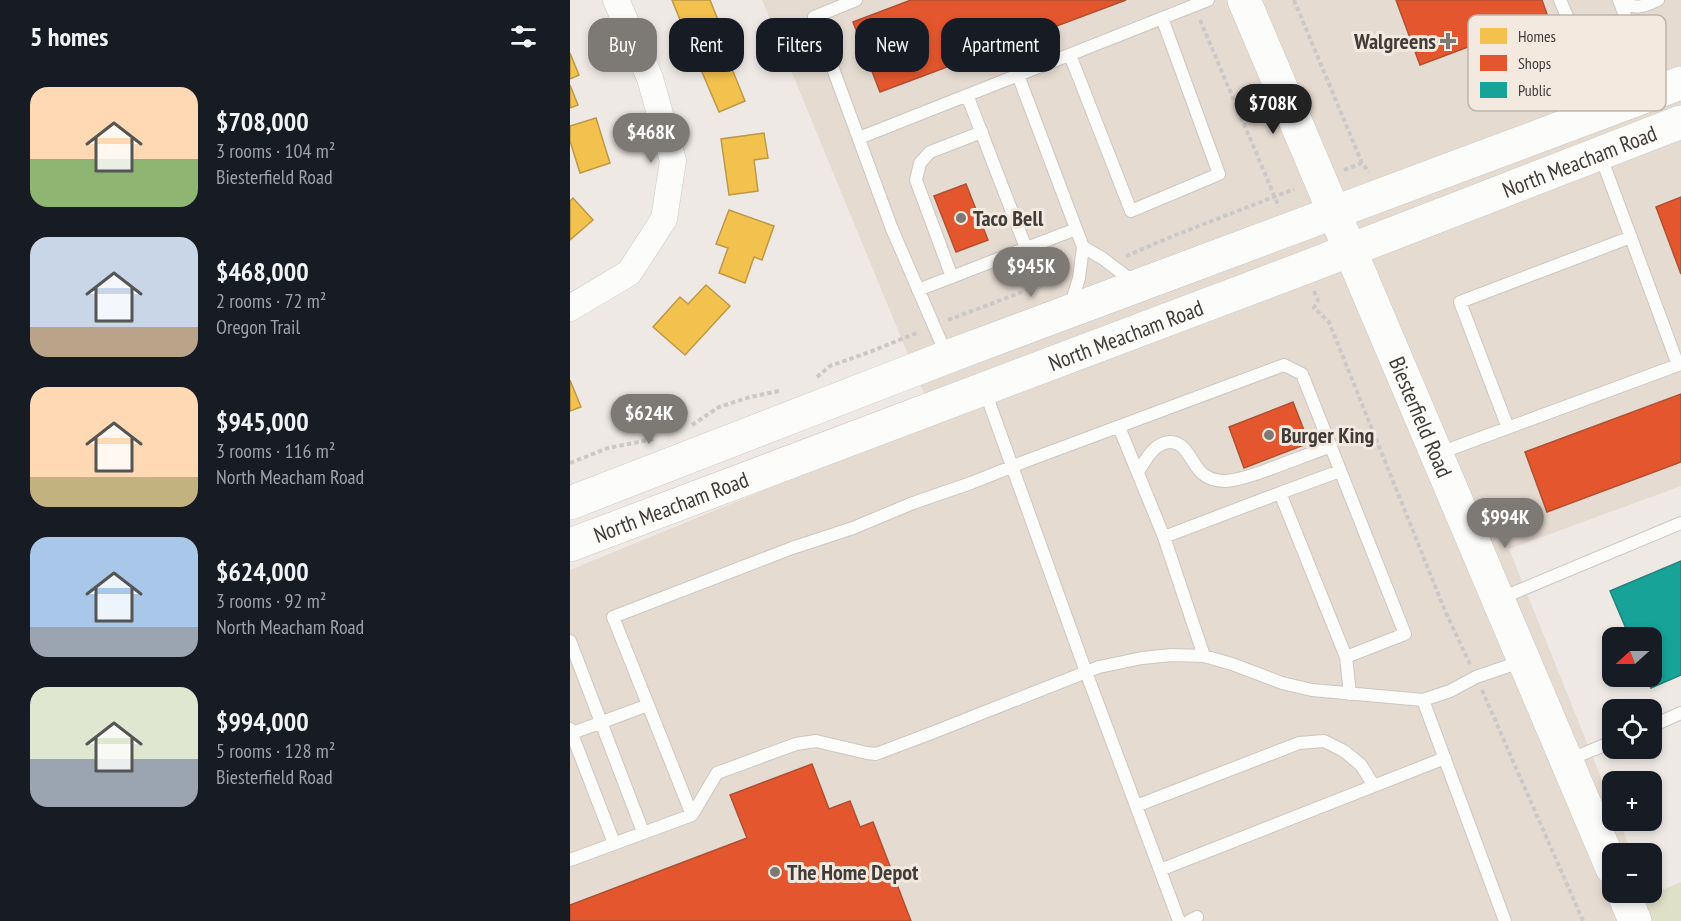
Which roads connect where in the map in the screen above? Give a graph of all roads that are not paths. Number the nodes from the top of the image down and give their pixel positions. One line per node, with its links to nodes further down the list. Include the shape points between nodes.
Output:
1 (616, 0): 31 (street, via 650,78 674,161 664,219 629,273)
2 (856, 0): 20 (lane, via 814,17)
3 (1208, 0): 11 (lane)
4 (1244, 0): 22 (main road, Biesterfield Road)
5 (1619, 0): 10 (lane)
6 (1624, 0): 7 (lane, via 1639,8)
7 (1658, 0)
8 (1562, 1): 9 (lane)
9 (1568, 15)
10 (1625, 15)
11 (1162, 18): 12 (lane); 12 (lane, via 1219,174 1131,211)
12 (1070, 54): 13 (lane)
13 (1018, 75): 16 (lane); 23 (lane)
14 (1681, 83): 15 (main road, North Meacham Road)
15 (1666, 88)
16 (967, 95): 19 (lane); 20 (lane)
17 (1604, 111): 22 (main road, North Meacham Road)
18 (1681, 122): 21 (main road, North Meacham Road)
19 (982, 132): 26 (lane); 28 (lane, via 930,152 920,163 915,180)
20 (859, 138): 30 (lane)
21 (1599, 153): 24 (lane); 27 (main road, North Meacham Road)
22 (1334, 213): 27 (main road, Biesterfield Road); 29 (main road, North Meacham Road)
23 (1076, 229): 25 (lane); 26 (lane)
24 (1631, 237): 36 (lane, via 1678,365); 36 (lane, via 1460,302)
25 (1083, 247): 29 (lane); 32 (lane)
26 (1026, 248): 28 (lane)
27 (1350, 251): 34 (main road, North Meacham Road); 38 (main road, Biesterfield Road)
28 (952, 276): 30 (lane)
29 (1138, 285): 32 (main road, North Meacham Road)
30 (918, 290): 33 (lane)
31 (570, 308)
32 (1069, 311): 33 (main road, North Meacham Road)
33 (947, 357): 43 (main road, North Meacham Road)
34 (985, 390): 39 (lane); 46 (main road, North Meacham Road)
35 (1119, 427): 37 (lane, via 1284,364 1302,374); 39 (lane); 41 (lane)
36 (1508, 428): 38 (lane)
37 (1331, 446): 40 (lane); 41 (lane, via 1251,476 1223,481 1202,474 1181,446 1164,443)
38 (1436, 454): 47 (main road, Biesterfield Road)
39 (1011, 467): 52 (lane); 55 (lane, via 613,617)
40 (1341, 471): 42 (lane); 50 (lane, via 1405,634)
41 (1138, 472): 45 (lane)
42 (1280, 493): 45 (lane); 50 (lane)
43 (570, 503)
44 (1681, 523): 47 (lane)
45 (1164, 537): 49 (lane)
46 (570, 544)
47 (1498, 599): 51 (main road, Biesterfield Road)
48 (570, 641): 58 (lane)
49 (1204, 656): 52 (lane, via 1142,658); 53 (lane, via 1282,683)
50 (1346, 657): 53 (lane)
51 (1524, 660): 54 (lane); 62 (main road, Biesterfield Road)
52 (1086, 672): 64 (lane); 65 (lane, via 876,754 816,741 796,744 717,773)
53 (1350, 694): 54 (lane)
54 (1423, 700): 61 (lane)
55 (648, 705): 58 (lane); 65 (lane)
56 (1681, 713): 57 (lane)
57 (1662, 722)
58 (601, 723): 59 (lane); 66 (lane)
59 (571, 732): 67 (lane)
60 (1602, 746): 62 (lane)
61 (1445, 758): 63 (lane); 73 (lane)
62 (1567, 761): 68 (main road, Biesterfield Road)
63 (1374, 786): 64 (lane, via 1361,765 1344,750 1324,741 1299,743); 70 (lane)
64 (1136, 806): 70 (lane)
65 (692, 814): 66 (lane)
66 (643, 832): 67 (lane)
67 (614, 843): 69 (lane)
68 (1602, 844)
69 (570, 860)
70 (1160, 870): 72 (lane)
71 (1628, 903): 74 (main road)
72 (1179, 921)
73 (1505, 921)
74 (1635, 921)

